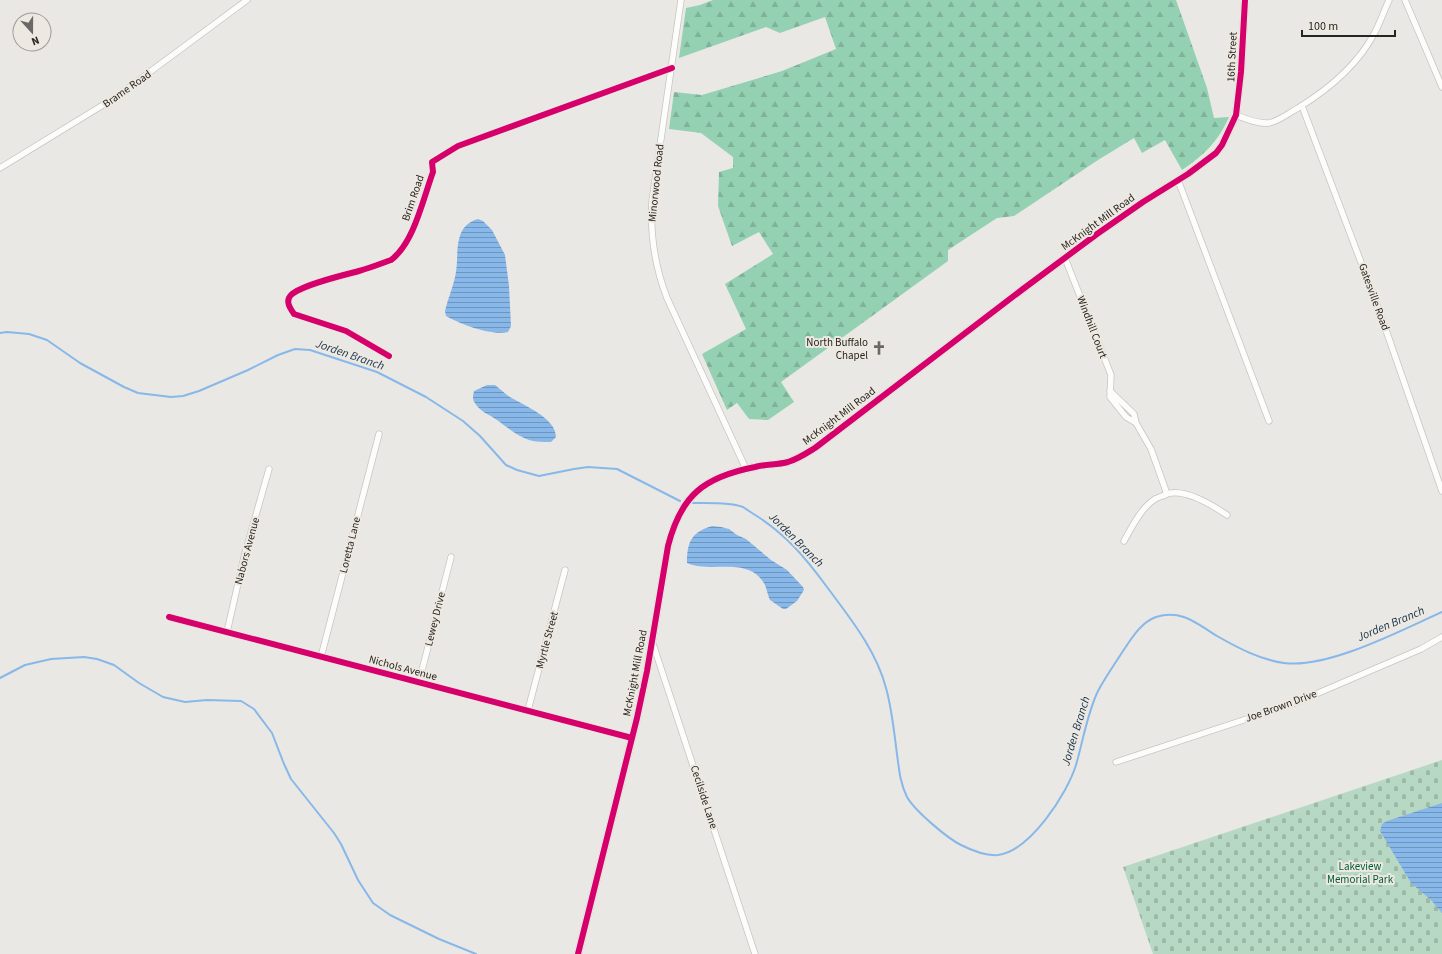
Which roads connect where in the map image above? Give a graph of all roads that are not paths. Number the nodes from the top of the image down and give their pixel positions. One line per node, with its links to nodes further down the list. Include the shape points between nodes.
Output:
1 (247, 0): 10 (street, Brame Road, via 116,97)
2 (681, 0): 6 (street, Minorwood Road)
3 (1245, 0): 9 (street, 16th Street)
4 (1389, 0): 8 (street, via 1374,34 1351,67 1328,88)
5 (1405, 0): 7 (street)
6 (672, 68): 13 (street, Brim Road, via 458,146 432,162 433,172 410,238 399,254 391,260 298,290 291,295 288,301 294,314 346,331); 16 (street, Minorwood Road, via 652,201 651,231 655,260 667,298)
7 (1442, 87)
8 (1302, 106): 9 (street, via 1269,123); 18 (street, Gatesville Road, via 1379,310)
9 (1236, 116): 11 (street, McKnight Mill Road, via 1216,153)
10 (0, 168)
11 (1178, 180): 12 (street, McKnight Mill Road); 14 (street)
12 (1065, 258): 16 (street, McKnight Mill Road, via 815,448 788,462); 19 (street, Windhill Court, via 1111,375 1110,394 1134,414 1136,423 1151,448)
13 (389, 356)
14 (1269, 421)
15 (379, 434): 28 (street, Loretta Lane)
16 (746, 469): 27 (street, McKnight Mill Road, via 725,474 706,484 691,497 680,514 668,546)
17 (269, 470): 25 (street, Nabors Avenue, via 244,557)
18 (1442, 491)
19 (1167, 494): 20 (street, via 1193,496 1212,504); 21 (street, via 1154,500 1134,523)
20 (1227, 515)
21 (1124, 541)
22 (451, 557): 29 (street, Lewey Drive)
23 (565, 570): 30 (street, Myrtle Street)
24 (169, 617): 25 (street, Nichols Avenue)
25 (227, 632): 28 (street, Nichols Avenue)
26 (1442, 637): 32 (street, Joe Brown Drive, via 1412,653 1295,703)
27 (652, 640): 31 (street, McKnight Mill Road); 34 (street, Cecilside Lane)
28 (321, 657): 29 (street, Nichols Avenue)
29 (419, 682): 30 (street, Nichols Avenue)
30 (528, 710): 31 (street, Nichols Avenue)
31 (632, 738): 33 (street, McKnight Mill Road)
32 (1116, 762)
33 (578, 954)
34 (755, 954)

